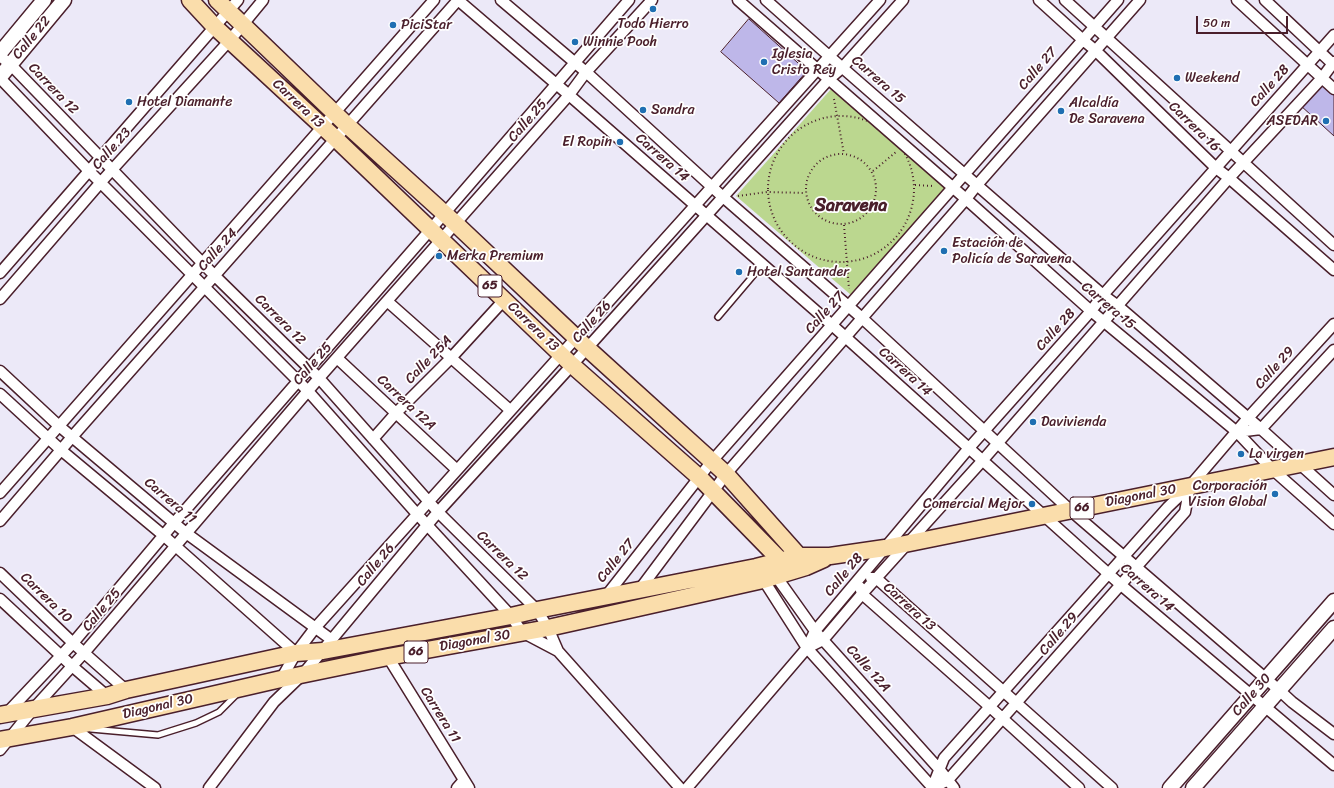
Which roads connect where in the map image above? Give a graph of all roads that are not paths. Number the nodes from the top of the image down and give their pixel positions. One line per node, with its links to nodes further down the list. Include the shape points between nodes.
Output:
1 (44, 0): 31 (street, Calle 22)
2 (64, 0): 31 (street, Calle 22)
3 (190, 0): 22 (main road, Carrera 13 / 65)
4 (263, 0): 21 (street, Calle 23)
5 (434, 0): 44 (street, Calle 24)
6 (458, 0): 41 (street, Carrera 14); 45 (street, Calle 24)
7 (501, 0): 32 (street, Carrera 14)
8 (629, 0): 32 (street, Calle 25)
9 (652, 0): 37 (street, Calle 25)
10 (738, 0): 36 (street, Carrera 15)
11 (766, 0): 30 (street, Carrera 15)
12 (880, 0): 30 (street, Calle 26)
13 (903, 0): 35 (street, Calle 26)
14 (1038, 0): 27 (street, Carrera 16)
15 (1065, 0): 23 (street, Carrera 16)
16 (1118, 0): 23 (street, Calle 27)
17 (1140, 0): 25 (street)
18 (1237, 0): 34 (street)
19 (1265, 0): 29 (street)
20 (228, 4): 21 (main road, Carrera 13 / 65); 22 (street, Calle 23)
21 (242, 24): 26 (street, Calle 23); 44 (main road, Carrera 13 / 65)
22 (215, 27): 26 (main road, Carrera 13 / 65); 49 (street, Calle 23)
23 (1094, 27): 25 (street, Carrera 16); 27 (street, Calle 27)
24 (1334, 36): 29 (street, Calle 28)
25 (1107, 38): 28 (street); 48 (street, Carrera 16)
26 (230, 40): 46 (main road, Carrera 13 / 65); 53 (street, Calle 23)
27 (1083, 40): 28 (street, Carrera 16); 54 (street, Calle 27)
28 (1095, 50): 51 (street, Carrera 16); 57 (street)
29 (1320, 52): 33 (street); 34 (street, Calle 28)
30 (829, 56): 35 (street, Carrera 15); 36 (street, Calle 26)
31 (3, 58): 38 (street, Calle 22); 49 (street, Carrera 12)
32 (574, 62): 37 (street, Carrera 14); 41 (street, Calle 25)
33 (1334, 64): 39 (street, Calle 28)
34 (1307, 65): 39 (street); 48 (street, Calle 28)
35 (842, 68): 40 (street, Calle 26); 54 (street, Carrera 15)
36 (817, 69): 40 (street, Carrera 15); 58 (street, Calle 26)
37 (586, 72): 43 (street, Calle 25); 58 (street, Carrera 14)
38 (0, 78): 52 (street, Carrera 12)
39 (1322, 78): 42 (street); 50 (street, Calle 28)
40 (829, 79): 59 (street, Carrera 15); 60 (street, Calle 26)
41 (557, 84): 43 (street, Carrera 14); 63 (street, Calle 25)
42 (1334, 89)
43 (569, 95): 62 (street, Carrera 14); 65 (street, Calle 25)
44 (335, 112): 45 (main road, Carrera 13 / 65); 46 (street, Calle 24)
45 (347, 125): 47 (street, Calle 24); 63 (main road, Carrera 13 / 65)
46 (323, 127): 47 (main road, Carrera 13 / 65); 68 (street, Calle 24)
47 (336, 138): 66 (main road, Carrera 13 / 65); 73 (street, Calle 24)
48 (1231, 151): 50 (street, Carrera 16); 51 (street, Calle 28)
49 (100, 158): 52 (street, Calle 23); 53 (street, Carrera 12)
50 (1244, 163): 55 (street, Calle 28); 67 (street, Carrera 16)
51 (1216, 168): 55 (street, Carrera 16); 75 (street, Calle 28)
52 (88, 170): 56 (street, Carrera 12); 71 (street, Calle 23)
53 (112, 170): 56 (street, Calle 23); 68 (street, Carrera 12)
54 (965, 174): 57 (street, Carrera 15); 59 (street, Calle 27)
55 (1230, 178): 70 (street, Carrera 16); 80 (street, Calle 28)
56 (101, 182): 72 (street, Carrera 12); 76 (street, Calle 23)
57 (977, 185): 61 (street); 75 (street, Carrera 15)
58 (712, 187): 60 (street, Carrera 14); 62 (street, Calle 26)
59 (953, 187): 61 (street, Carrera 15); 79 (street, Calle 27)
60 (723, 197): 64 (street, Calle 26); 79 (street, Carrera 14)
61 (966, 199): 81 (street, Carrera 15); 83 (street)
62 (695, 205): 64 (street, Carrera 14); 88 (street, Calle 26)
63 (444, 213): 65 (main road, Carrera 13 / 65); 66 (street, Calle 25)
64 (707, 215): 69 (street, Carrera 14); 88 (street, Calle 26)
65 (456, 224): 66 (street, Calle 25); 88 (main road, Carrera 13 / 65)
66 (436, 234): 77 (main road, Carrera 13 / 65); 78 (street, Calle 25); 93 (street, Calle 25)
67 (1334, 245)
68 (202, 263): 72 (street, Calle 24); 73 (street, Carrera 12)
69 (763, 264): 82 (lane); 86 (street, Carrera 14)
70 (1334, 270)
71 (0, 273)
72 (192, 274): 74 (street, Carrera 12); 102 (street, Calle 24)
73 (214, 276): 74 (street, Calle 24); 93 (street, Carrera 12)
74 (205, 286): 96 (street, Carrera 12); 106 (street, Calle 24)
75 (1103, 295): 80 (street, Carrera 15); 81 (street, Calle 28)
76 (0, 299)
77 (504, 300): 91 (street, Calle 25A); 92 (main road, Carrera 13 / 65)
78 (387, 301): 90 (street, Calle 25); 91 (street)
79 (849, 306): 83 (street, Carrera 14); 86 (street, Calle 27)
80 (1118, 306): 84 (street, Calle 28); 101 (street, Carrera 15)
81 (1091, 312): 84 (street, Carrera 15); 104 (street, Calle 28)
82 (718, 317)
83 (862, 318): 87 (street); 104 (street, Carrera 14)
84 (1104, 321): 105 (street, Carrera 15); 109 (street, Calle 28)
85 (1334, 324): 101 (street, Calle 29)
86 (832, 325): 87 (street, Carrera 14); 114 (street, Calle 27)
87 (845, 337): 110 (street, Carrera 14); 118 (street)
88 (581, 343): 92 (street, Calle 26); 92 (street, Calle 26); 114 (main road, Carrera 13 / 65)
89 (1334, 350): 103 (street)
90 (337, 358): 95 (street, Calle 25); 100 (street, Carrera 12A)
91 (451, 358): 99 (street); 100 (street, Calle 25A)
92 (567, 359): 99 (street, Calle 26); 119 (main road, Carrera 13 / 65); 126 (street, Calle 26)
93 (308, 368): 95 (street, Carrera 12); 96 (street, Calle 25)
94 (0, 371): 102 (street, Carrera 11)
95 (318, 378): 97 (street, Calle 25); 108 (street, Carrera 12)
96 (298, 380): 97 (street, Carrera 12); 130 (street, Calle 25)
97 (308, 391): 127 (street, Carrera 12); 133 (street, Calle 25)
98 (0, 394): 107 (street)
99 (510, 410): 117 (street, Calle 26)
100 (396, 413): 108 (street, Calle 25A); 117 (street, Carrera 12A)
101 (1248, 418): 103 (street, Carrera 15); 105 (street, Calle 29)
102 (59, 426): 106 (street, Carrera 11); 107 (street, Calle 24)
103 (1261, 429): 105 (street); 115 (street, Carrera 15)
104 (985, 431): 109 (street, Carrera 14); 110 (street, Calle 28)
105 (1237, 432): 116 (street, Carrera 15); 120 (street, Calle 29)
106 (72, 437): 111 (street, Calle 24); 130 (street, Carrera 11)
107 (48, 438): 111 (street); 122 (street, Calle 24)
108 (373, 439): 124 (street, Carrera 12)
109 (997, 444): 113 (street, Calle 28); 125 (street, Carrera 14)
110 (969, 448): 113 (street, Carrera 14); 137 (street, Calle 28)
111 (61, 450): 129 (street, Calle 24); 134 (street)
112 (1334, 457): 115 (main road, Diagonal 30 / 66)
113 (983, 460): 128 (street, Carrera 14); 135 (street, Calle 28)
114 (712, 461): 118 (main road, Carrera 13 / 65); 119 (street, Calle 27)
115 (1300, 464): 116 (main road, Diagonal 30 / 66); 123 (street, Carrera 15)
116 (1272, 469): 120 (main road, Diagonal 30 / 66); 132 (street, Carrera 15)
117 (456, 470): 124 (street, Calle 26)
118 (726, 474): 121 (street); 139 (main road, Carrera 13 / 65)
119 (700, 478): 121 (main road, Carrera 13 / 65); 149 (street, Calle 27)
120 (1190, 486): 125 (main road, Diagonal 30 / 66); 138 (street, Calle 29); 140 (street, Calle 29, via 1185,512)
121 (713, 492): 141 (main road, Carrera 13 / 65); 147 (street)
122 (0, 493)
123 (1334, 495)
124 (428, 501): 126 (street, Carrera 12); 127 (street, Calle 26)
125 (1070, 510): 128 (main road, Diagonal 30 / 66); 138 (street, Carrera 14)
126 (438, 512): 131 (street, Calle 26); 152 (street, Carrera 12)
127 (417, 514): 131 (street, Carrera 12); 154 (street, Calle 26)
128 (1045, 516): 135 (main road, Diagonal 30 / 66); 143 (street, Carrera 14)
129 (0, 521)
130 (174, 523): 133 (street, Carrera 11); 134 (street, Calle 25)
131 (428, 524): 153 (street, Carrera 12); 161 (street, Calle 26)
132 (1334, 524)
133 (186, 533): 136 (street, Calle 25); 154 (street, Carrera 11)
134 (164, 535): 136 (street); 160 (street, Calle 25)
135 (906, 543): 137 (main road, Diagonal 30 / 66); 144 (street, Calle 28)
136 (176, 546): 164 (street, Calle 25); 165 (street)
137 (885, 548): 139 (main road, Diagonal 30 / 66); 145 (street, Calle 28)
138 (1124, 557): 140 (street, Carrera 14); 143 (street, Calle 29)
139 (802, 562): 141 (main road, Diagonal 30 / 66)
140 (1136, 568): 146 (street, Calle 29); 171 (street, Carrera 14)
141 (772, 570): 147 (main road, Diagonal 30 / 66); 155 (main road, Diagonal 30 / 66); 157 (street, Calle 12A); 162 (street)
142 (0, 573): 160 (street, Carrera 10)
143 (1109, 574): 146 (street, Carrera 14); 175 (street, Calle 29)
144 (876, 578): 145 (street, Carrera 13); 148 (street, Calle 28); 175 (street, Carrera 13)
145 (859, 579): 148 (street, Carrera 13); 157 (street, Calle 28)
146 (1121, 584): 176 (street, Carrera 14); 179 (street, Calle 29)
147 (640, 589): 149 (main road, Diagonal 30 / 66)
148 (862, 594): 159 (street, Calle 28); 181 (street, Carrera 13)
149 (606, 596): 152 (main road, Diagonal 30 / 66)
150 (0, 599): 166 (street)
151 (1334, 602): 171 (street, Calle 30)
152 (537, 610): 153 (main road, Diagonal 30 / 66); 155 (street, Carrera 12)
153 (511, 616): 158 (street, Carrera 12); 161 (main road, Diagonal 30 / 66)
154 (315, 628): 161 (street, Carrera 11); 165 (street, Calle 26)
155 (548, 628): 158 (main road, Diagonal 30 / 66); 163 (street, Carrera 12)
156 (1334, 628): 174 (street, Calle 30)
157 (815, 631): 159 (street, Calle 12A); 162 (street, Calle 28)
158 (522, 632): 163 (street, Carrera 12); 167 (main road, Diagonal 30 / 66)
159 (823, 640): 162 (street, Calle 28); 190 (street, Calle 12A)
160 (73, 642): 164 (street, Carrera 10); 166 (street, Calle 25)
161 (327, 646): 165 (main road, Diagonal 30 / 66); 169 (street, Calle 26)
162 (807, 648): 196 (street, Calle 28); 197 (street)
163 (558, 651): 195 (street, Carrera 12)
164 (84, 653): 168 (street, Calle 25); 173 (street, Carrera 10)
165 (296, 653): 170 (street, Calle 26); 173 (main road, Diagonal 30 / 66)
166 (61, 655): 168 (street); 183 (street, Calle 25)
167 (388, 657): 169 (main road, Diagonal 30 / 66); 192 (street, Carrera 11)
168 (72, 666): 177 (street); 182 (street, Calle 25)
169 (303, 674): 170 (main road, Diagonal 30 / 66); 178 (street, Calle 26)
170 (281, 679): 172 (main road, Diagonal 30 / 66); 178 (street, Calle 26)
171 (1266, 679): 174 (street, Carrera 14); 176 (street, Calle 30)
172 (242, 688): 185 (main road, Diagonal 30 / 66); 185 (lane, via 219,712 196,723 158,734)
173 (126, 690): 177 (main road, Diagonal 30 / 66)
174 (1279, 690): 180 (street, Calle 30); 186 (street, Carrera 14)
175 (1004, 692): 179 (street, Carrera 13); 181 (street, Calle 29)
176 (1252, 695): 180 (street, Carrera 14); 200 (street, Calle 30)
177 (107, 696): 182 (main road, Diagonal 30 / 66)
178 (274, 702): 194 (street, Calle 26)
179 (1017, 704): 184 (street, Calle 29); 199 (street, Carrera 13)
180 (1266, 706): 189 (street, Carrera 14); 201 (street, Calle 30)
181 (990, 707): 184 (street, Carrera 13); 190 (street, Calle 29, via 944,758)
182 (34, 708): 183 (main road, Diagonal 30 / 66); 187 (street, Calle 25)
183 (2, 717)
184 (1003, 719): 191 (street, Calle 29); 198 (street, Carrera 13)
185 (72, 727): 187 (main road, Diagonal 30 / 66); 193 (street)
186 (1334, 734)
187 (5, 739): 188 (street, Calle 25)
188 (0, 750)
189 (1334, 765)
190 (940, 770): 191 (street, Calle 12A); 197 (street, Calle 29)
191 (951, 784): 197 (street, Calle 29)
192 (463, 785)
193 (155, 788)
194 (209, 788)
195 (680, 788)
196 (687, 788)
197 (933, 788)
198 (1079, 788)
199 (1112, 788)
200 (1170, 788)
201 (1193, 788)

